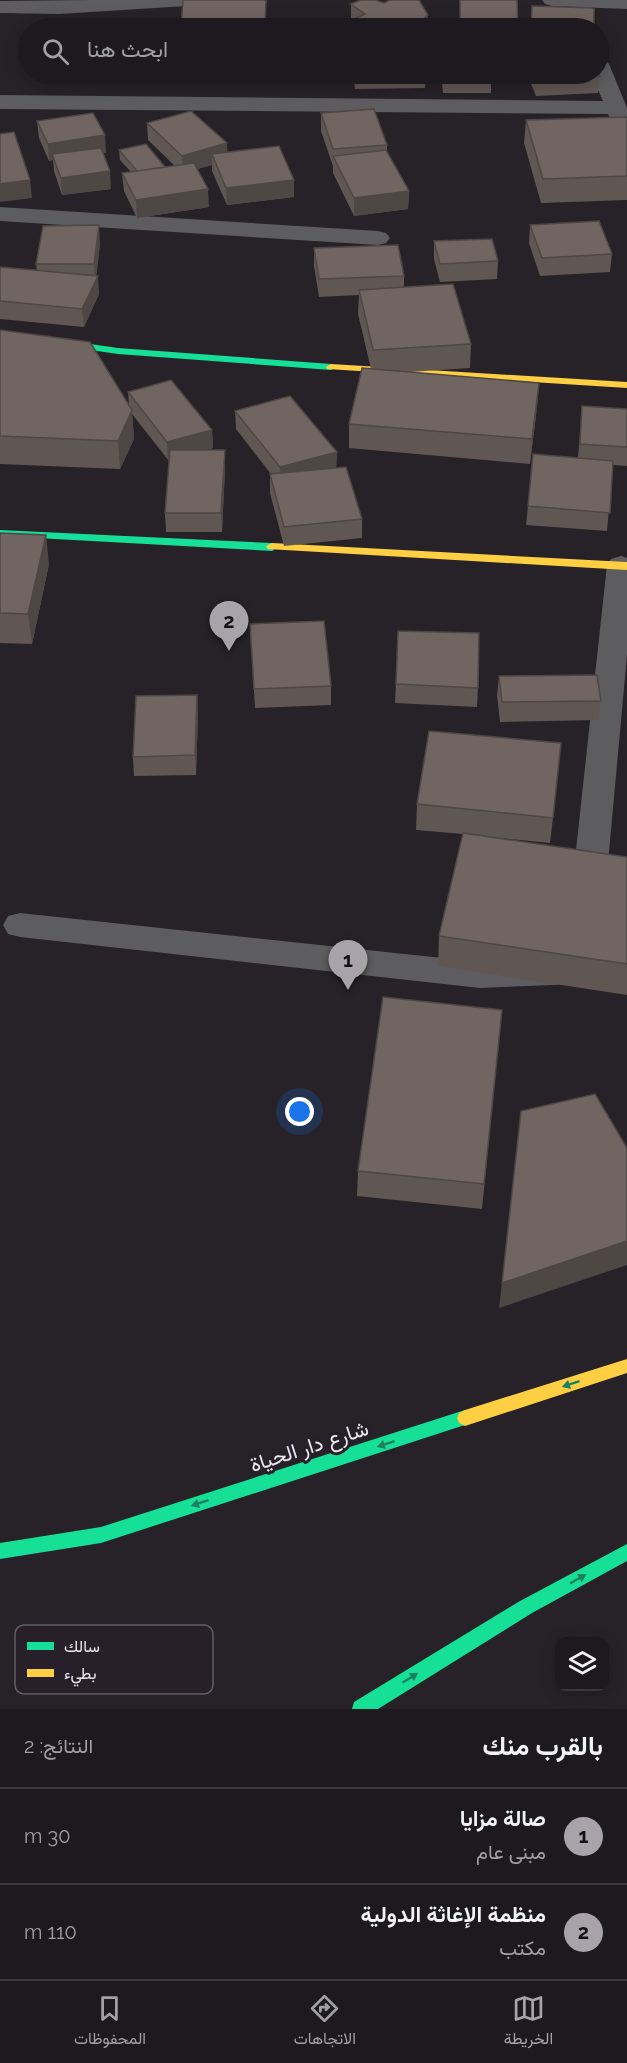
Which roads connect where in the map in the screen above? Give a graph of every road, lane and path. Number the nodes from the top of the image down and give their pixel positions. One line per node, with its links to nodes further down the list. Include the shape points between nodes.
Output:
1 (188, 0): 4 (street, via 59,8)
2 (552, 0): 3 (street, via 578,11)
3 (627, 3)
4 (0, 7)
5 (606, 84): 7 (street)
6 (0, 102): 7 (street, via 365,117)
7 (615, 108): 8 (street)
8 (627, 134)
9 (0, 214): 10 (street)
10 (378, 239)
11 (0, 334): 12 (street, via 118,351 392,361)
12 (627, 385)
13 (0, 533): 14 (street)
14 (624, 566): 16 (street)
15 (20, 925): 16 (street, via 480,975)
16 (583, 945): 17 (street)
17 (627, 969)
18 (627, 1366): 19 (street, شارع دار الحياة, one-way to 19, via 101,1535)
19 (0, 1551)
20 (627, 1552): 21 (street, one-way to 20, via 526,1607)
21 (362, 1709)

